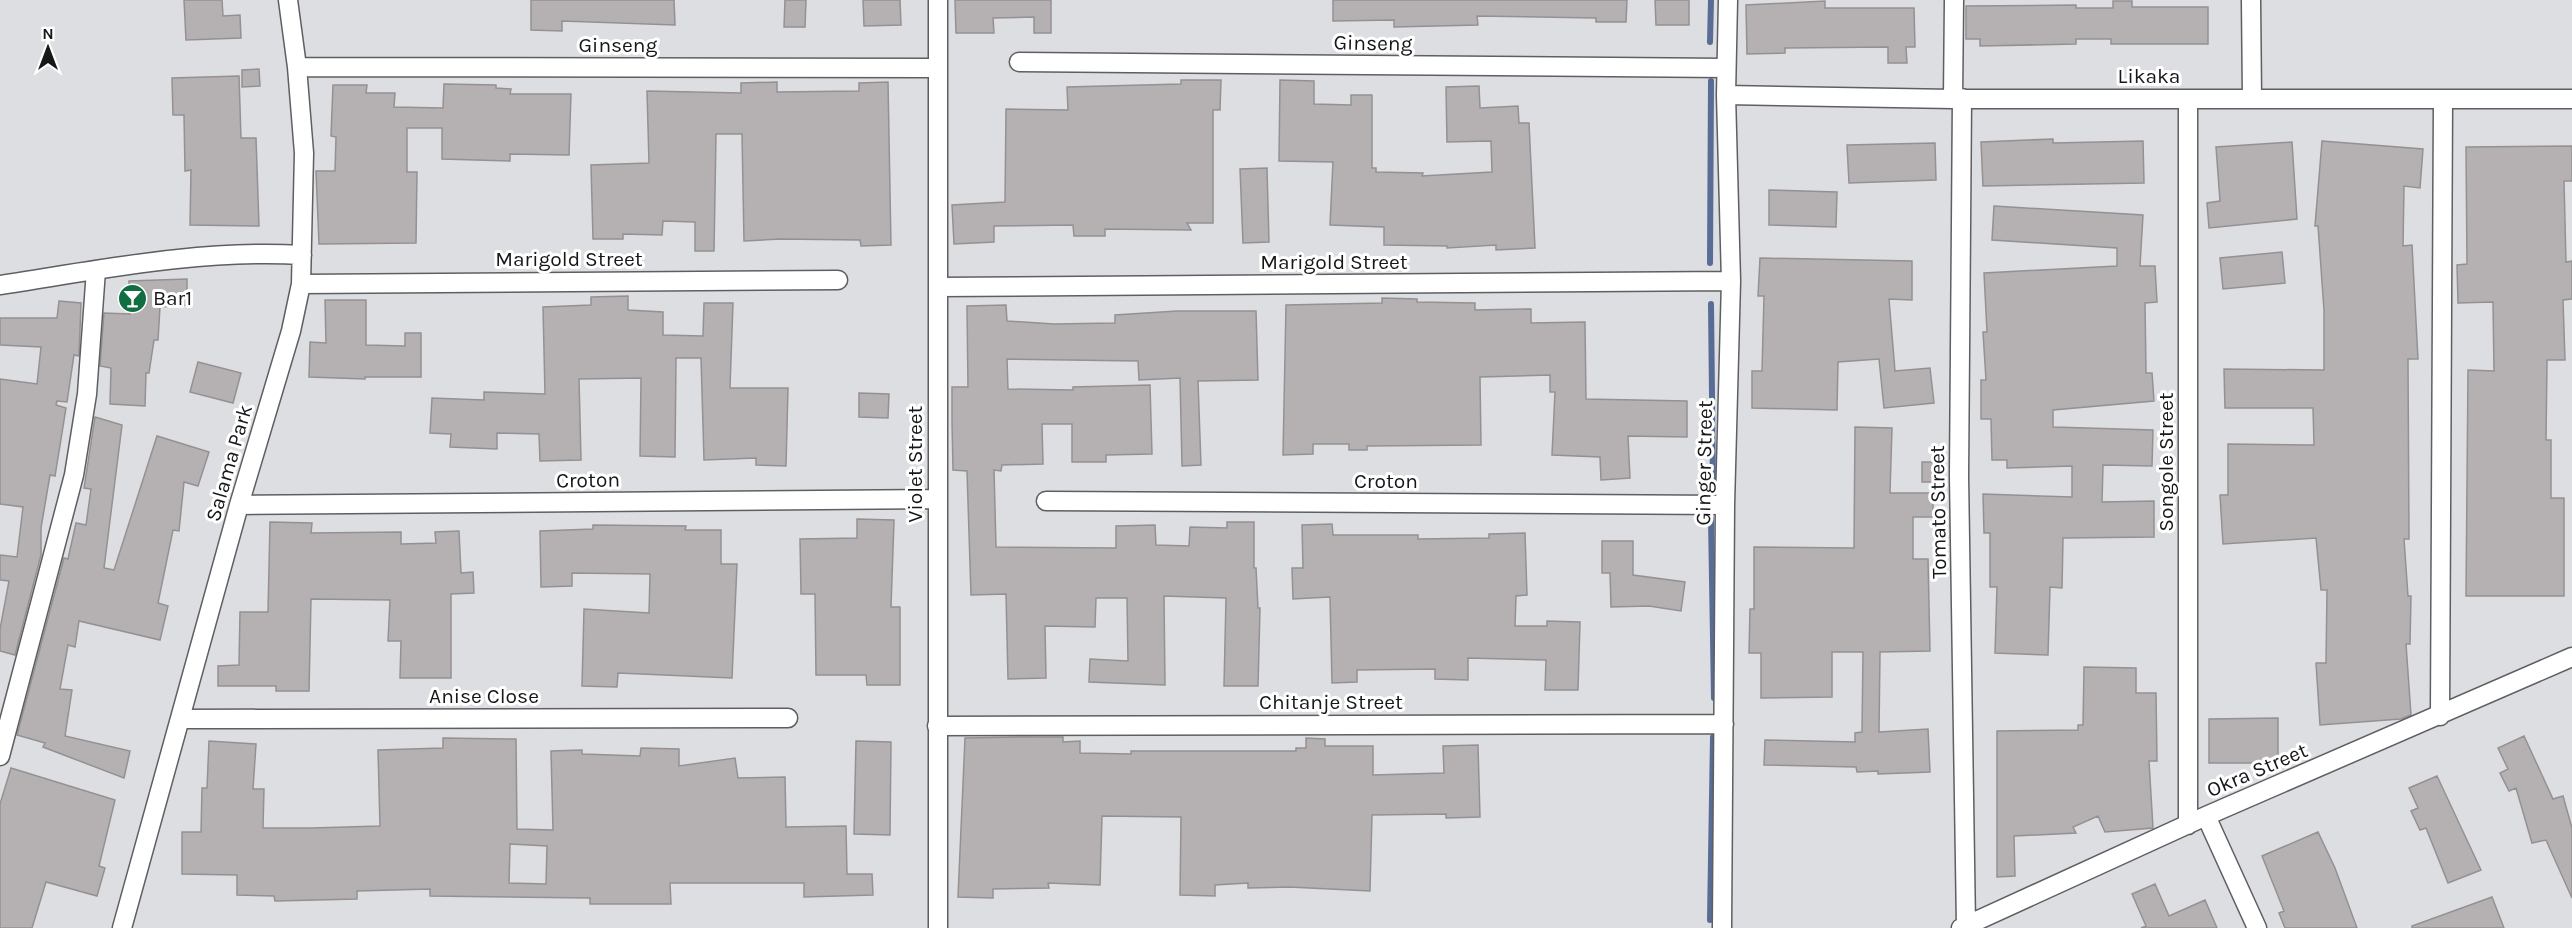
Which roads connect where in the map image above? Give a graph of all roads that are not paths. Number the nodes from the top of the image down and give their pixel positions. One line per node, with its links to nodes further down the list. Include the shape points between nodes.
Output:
1 (288, 0): 7 (street, Salama Park)
2 (938, 0): 8 (street, Violet Street)
3 (1728, 0): 9 (street, Ginger Street)
4 (1954, 0): 11 (street, Tomato Street)
5 (2251, 0): 12 (street)
6 (1019, 62): 9 (street, Ginseng)
7 (297, 67): 8 (street, Ginseng); 16 (street, Salama Park, via 304,153)
8 (938, 68): 22 (street, Violet Street)
9 (1726, 68): 10 (street, Ginger Street)
10 (1726, 95): 11 (street, Likaka); 19 (street, Ginger Street)
11 (1957, 98): 13 (street, Likaka); 36 (street, Tomato Street)
12 (2252, 98): 13 (street, Likaka); 14 (street, Likaka)
13 (2188, 99): 35 (street, Songole Street)
14 (2443, 99): 15 (street, Likaka); 28 (street)
15 (2572, 99)
16 (303, 255): 17 (street, via 251,252); 20 (street, Salama Park)
17 (96, 270): 21 (street); 33 (street, via 87,394 74,476)
18 (838, 280): 20 (street, Marigold Street)
19 (1731, 281): 22 (street, Marigold Street); 26 (street, Ginger Street)
20 (301, 284): 25 (street, Salama Park, via 291,331)
21 (0, 285)
22 (938, 287): 23 (street, Violet Street)
23 (937, 499): 25 (street, Croton); 32 (street, Violet Street)
24 (1046, 501): 26 (street, Croton)
25 (239, 505): 30 (street, Salama Park)
26 (1725, 505): 31 (street, Ginger Street)
27 (2572, 657): 28 (street, Okra Street)
28 (2440, 716): 34 (street, Okra Street)
29 (788, 718): 30 (street, Anise Close)
30 (180, 719): 37 (street, Salama Park)
31 (1724, 724): 32 (street, Chitanje Street); 39 (street, Ginger Street)
32 (937, 726): 38 (street, Violet Street)
33 (0, 756)
34 (2206, 816): 35 (street, Okra Street); 40 (street)
35 (2188, 825): 36 (street, Okra Street)
36 (1964, 927)
37 (122, 928)
38 (938, 928)
39 (1722, 928)
40 (2257, 928)

